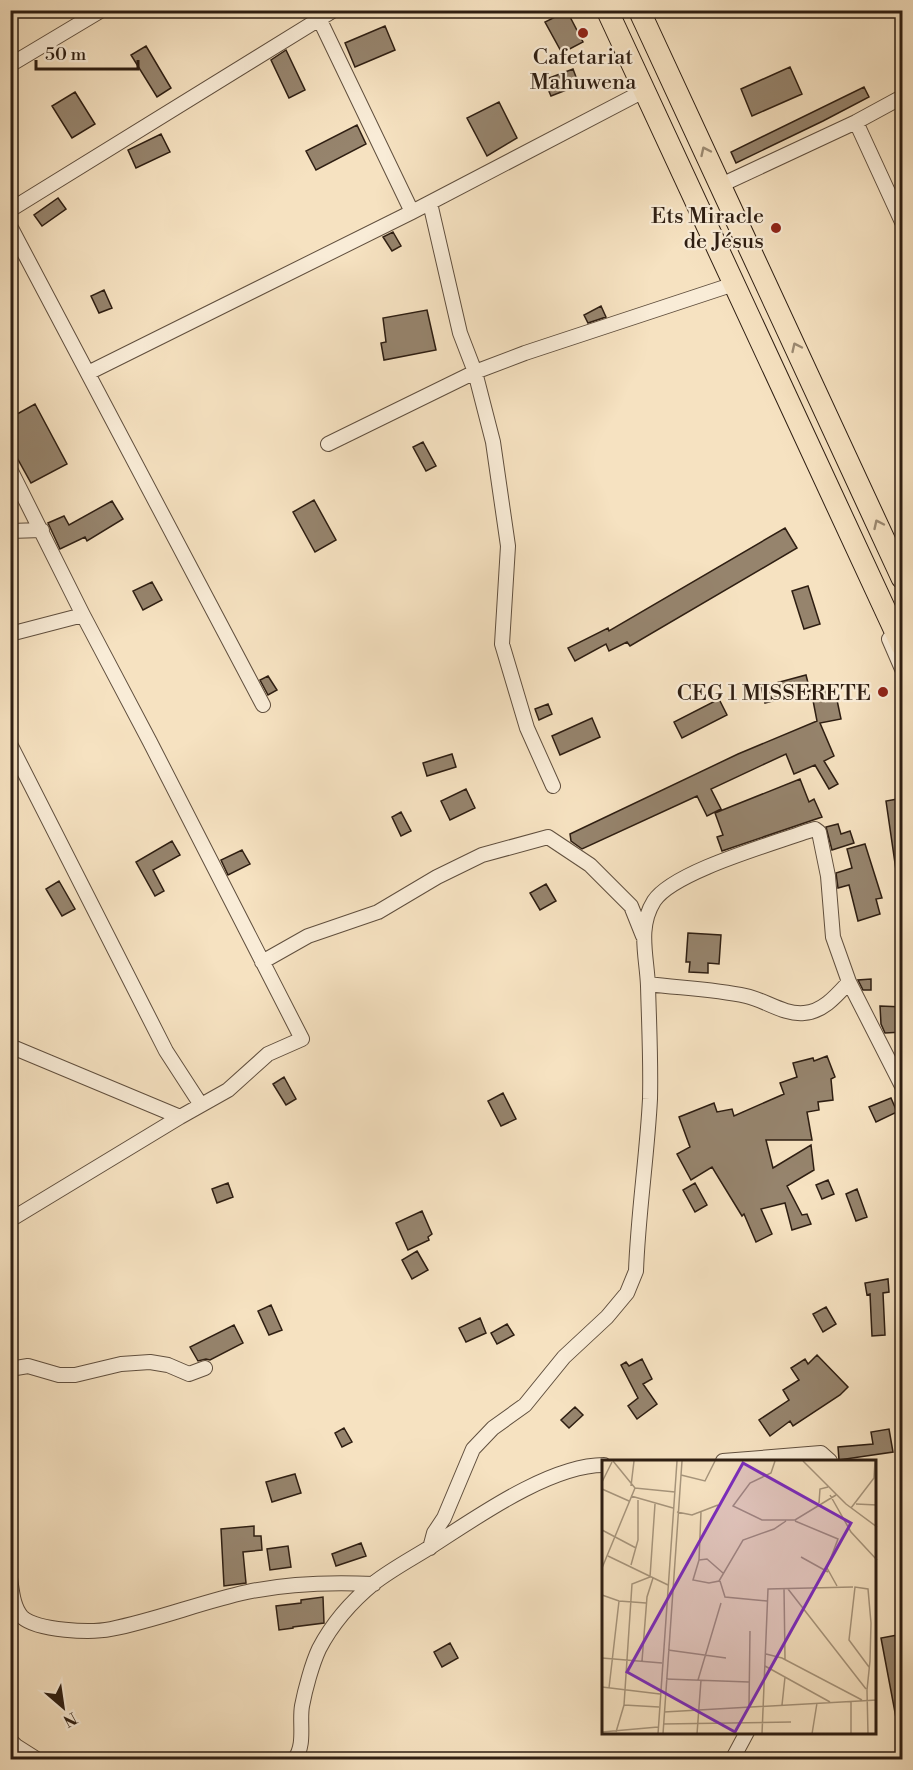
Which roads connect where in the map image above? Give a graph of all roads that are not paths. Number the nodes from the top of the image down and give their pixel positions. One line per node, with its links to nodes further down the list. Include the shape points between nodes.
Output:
1 (102, 10): 7 (street)
2 (334, 10): 6 (street)
3 (598, 10): 8 (street)
4 (607, 10): 27 (highway)
5 (639, 10): 11 (highway, one-way to 5)
6 (318, 15): 13 (street); 14 (street)
7 (10, 65)
8 (636, 95): 12 (street); 17 (street)
9 (903, 97): 10 (street)
10 (856, 122): 11 (street); 15 (street)
11 (721, 186): 24 (highway, one-way to 11)
12 (430, 203): 14 (street); 18 (street, via 460,333)
13 (10, 210)
14 (412, 212): 19 (street)
15 (903, 222)
16 (10, 226): 19 (street)
17 (725, 287): 18 (street); 28 (street)
18 (475, 372): 20 (street); 31 (street, via 493,442 508,546 502,644 527,728)
19 (87, 373): 29 (street)
20 (328, 444)
21 (10, 469): 23 (street)
22 (10, 531): 23 (street)
23 (42, 531): 25 (street)
24 (903, 578)
25 (82, 615): 26 (street); 33 (street)
26 (10, 634)
27 (903, 646)
28 (903, 669)
29 (263, 705)
30 (10, 744): 38 (street, via 166,1051)
31 (553, 786)
32 (643, 938): 33 (street, via 631,906 590,865 548,837 482,855 378,912 308,936); 34 (street, via 655,900 670,885 705,868 815,829 823,844 833,937); 35 (street)
33 (262, 962): 38 (street, via 302,1039 268,1054 228,1090)
34 (849, 982): 35 (street, via 833,999 805,1014 747,996); 37 (street)
35 (648, 984): 46 (street, via 650,1098 636,1271 627,1293 607,1317 564,1357 525,1405 493,1428 473,1449)
36 (10, 1046): 39 (street)
37 (903, 1086)
38 (201, 1105): 39 (street)
39 (180, 1117): 40 (street)
40 (10, 1220)
41 (205, 1368): 42 (street, via 189,1374 150,1362 75,1375 59,1375 28,1366)
42 (10, 1369)
43 (735, 1460): 44 (street, via 821,1453)
44 (829, 1460)
45 (602, 1465): 46 (street, via 590,1465 541,1481 483,1512)
46 (430, 1548): 48 (street)
47 (10, 1578): 49 (street)
48 (374, 1584): 49 (street, via 321,1582 248,1592 109,1629 45,1628 22,1617); 53 (street, via 336,1621 318,1651 302,1707 301,1741)
49 (12, 1601)
50 (746, 1734): 54 (street)
51 (10, 1740): 52 (street)
52 (38, 1760)
53 (294, 1760)
54 (732, 1760)

